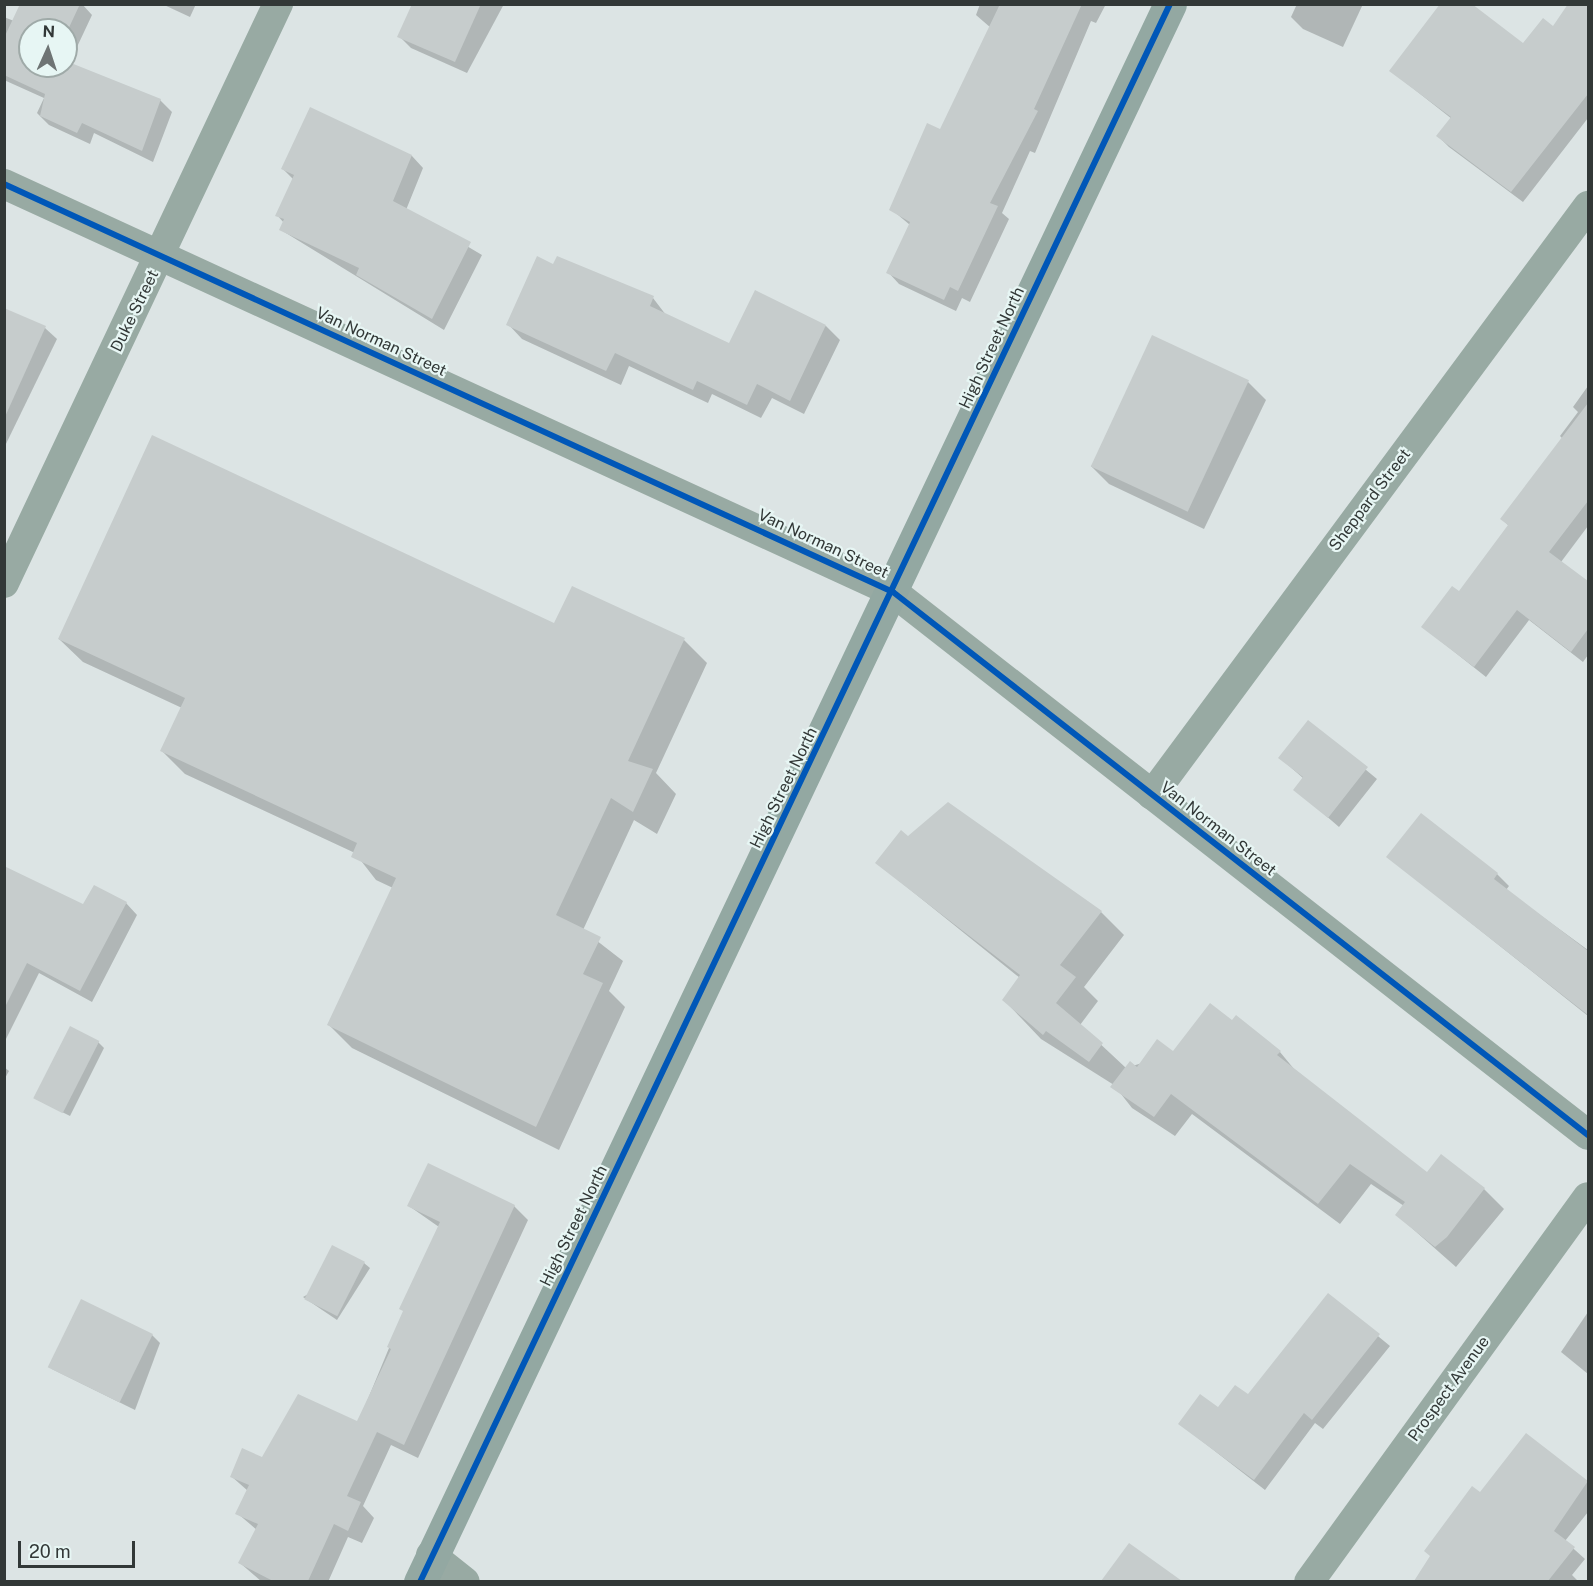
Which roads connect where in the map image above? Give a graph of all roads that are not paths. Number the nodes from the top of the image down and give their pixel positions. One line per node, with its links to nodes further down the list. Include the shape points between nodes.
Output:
1 (278, 4): 5 (street, Duke Street)
2 (1170, 4): 7 (main road, High Street North)
3 (4, 184): 5 (street, Van Norman Street)
4 (1588, 206): 8 (street, Sheppard Street)
5 (161, 256): 6 (street, Duke Street); 7 (street, Van Norman Street)
6 (4, 584)
7 (893, 592): 8 (street, Van Norman Street); 11 (main road, High Street North)
8 (1152, 795): 9 (street, Van Norman Street)
9 (1588, 1135)
10 (1588, 1197): 13 (street, Prospect Avenue)
11 (426, 1568): 12 (street)
12 (465, 1581)
13 (1309, 1581)

